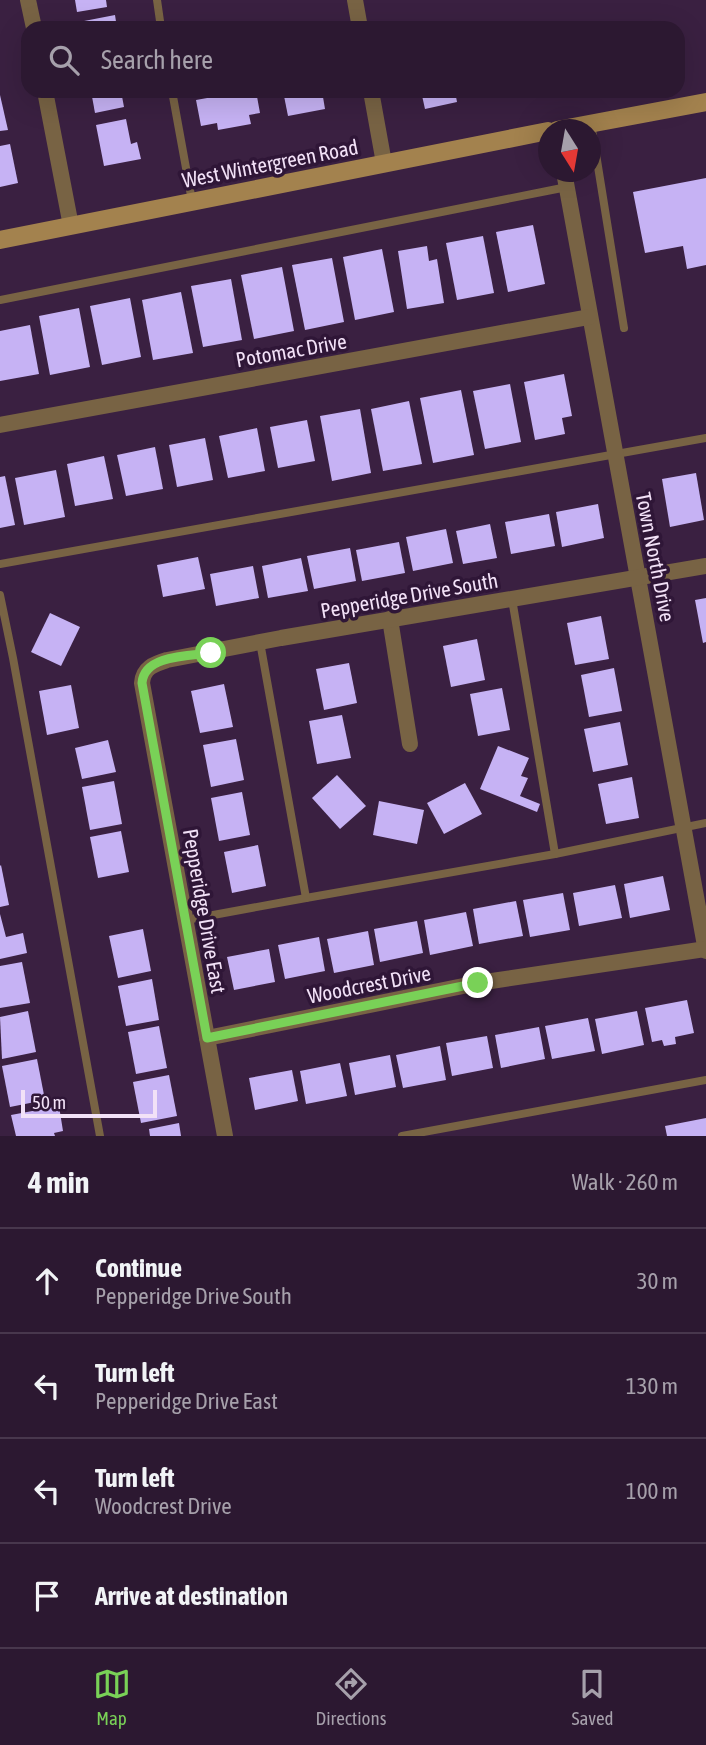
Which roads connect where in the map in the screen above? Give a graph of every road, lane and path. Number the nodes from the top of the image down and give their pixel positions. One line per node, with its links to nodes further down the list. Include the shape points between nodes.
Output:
1 (28, 0): 4 (street)
2 (157, 0): 5 (lane)
3 (355, 0): 6 (street)
4 (32, 21)
5 (161, 21)
6 (359, 21)
7 (47, 98): 18 (street)
8 (173, 98): 17 (lane)
9 (372, 98): 13 (street)
10 (706, 102): 11 (street)
11 (601, 121)
12 (538, 133): 13 (street, West Wintergreen Road)
13 (384, 163): 17 (street, West Wintergreen Road)
14 (551, 182): 20 (lane)
15 (566, 182): 21 (street, Town North Drive)
16 (600, 182): 22 (lane)
17 (192, 201): 18 (street, West Wintergreen Road)
18 (71, 226): 19 (street, West Wintergreen Road)
19 (0, 240)
20 (0, 300)
21 (589, 317): 23 (street, Potomac Drive); 25 (street, Town North Drive)
22 (624, 328)
23 (0, 425)
24 (706, 438): 25 (lane)
25 (615, 455): 26 (lane); 28 (street, Town North Drive)
26 (0, 564)
27 (706, 566): 28 (street, Pepperidge Drive South)
28 (638, 577): 30 (street, Pepperidge Drive South); 36 (street, Town North Drive)
29 (0, 595): 43 (lane)
30 (512, 599): 31 (street, Pepperidge Drive South); 37 (lane)
31 (390, 619): 32 (street, Pepperidge Drive South); 34 (street)
32 (260, 642): 33 (street, Pepperidge Drive South, via 154,664 143,675); 38 (lane)
33 (144, 694): 39 (street, Pepperidge Drive East)
34 (410, 744)
35 (706, 822): 36 (lane)
36 (683, 827): 37 (lane); 40 (street, Town North Drive)
37 (555, 854): 38 (lane)
38 (306, 898): 39 (lane)
39 (186, 920): 41 (street, Pepperidge Drive East)
40 (706, 949): 41 (street, Woodcrest Drive, via 478,983)
41 (207, 1038): 44 (street, Pepperidge Drive East)
42 (706, 1080): 45 (lane)
43 (100, 1136)
44 (225, 1136)
45 (402, 1136)

